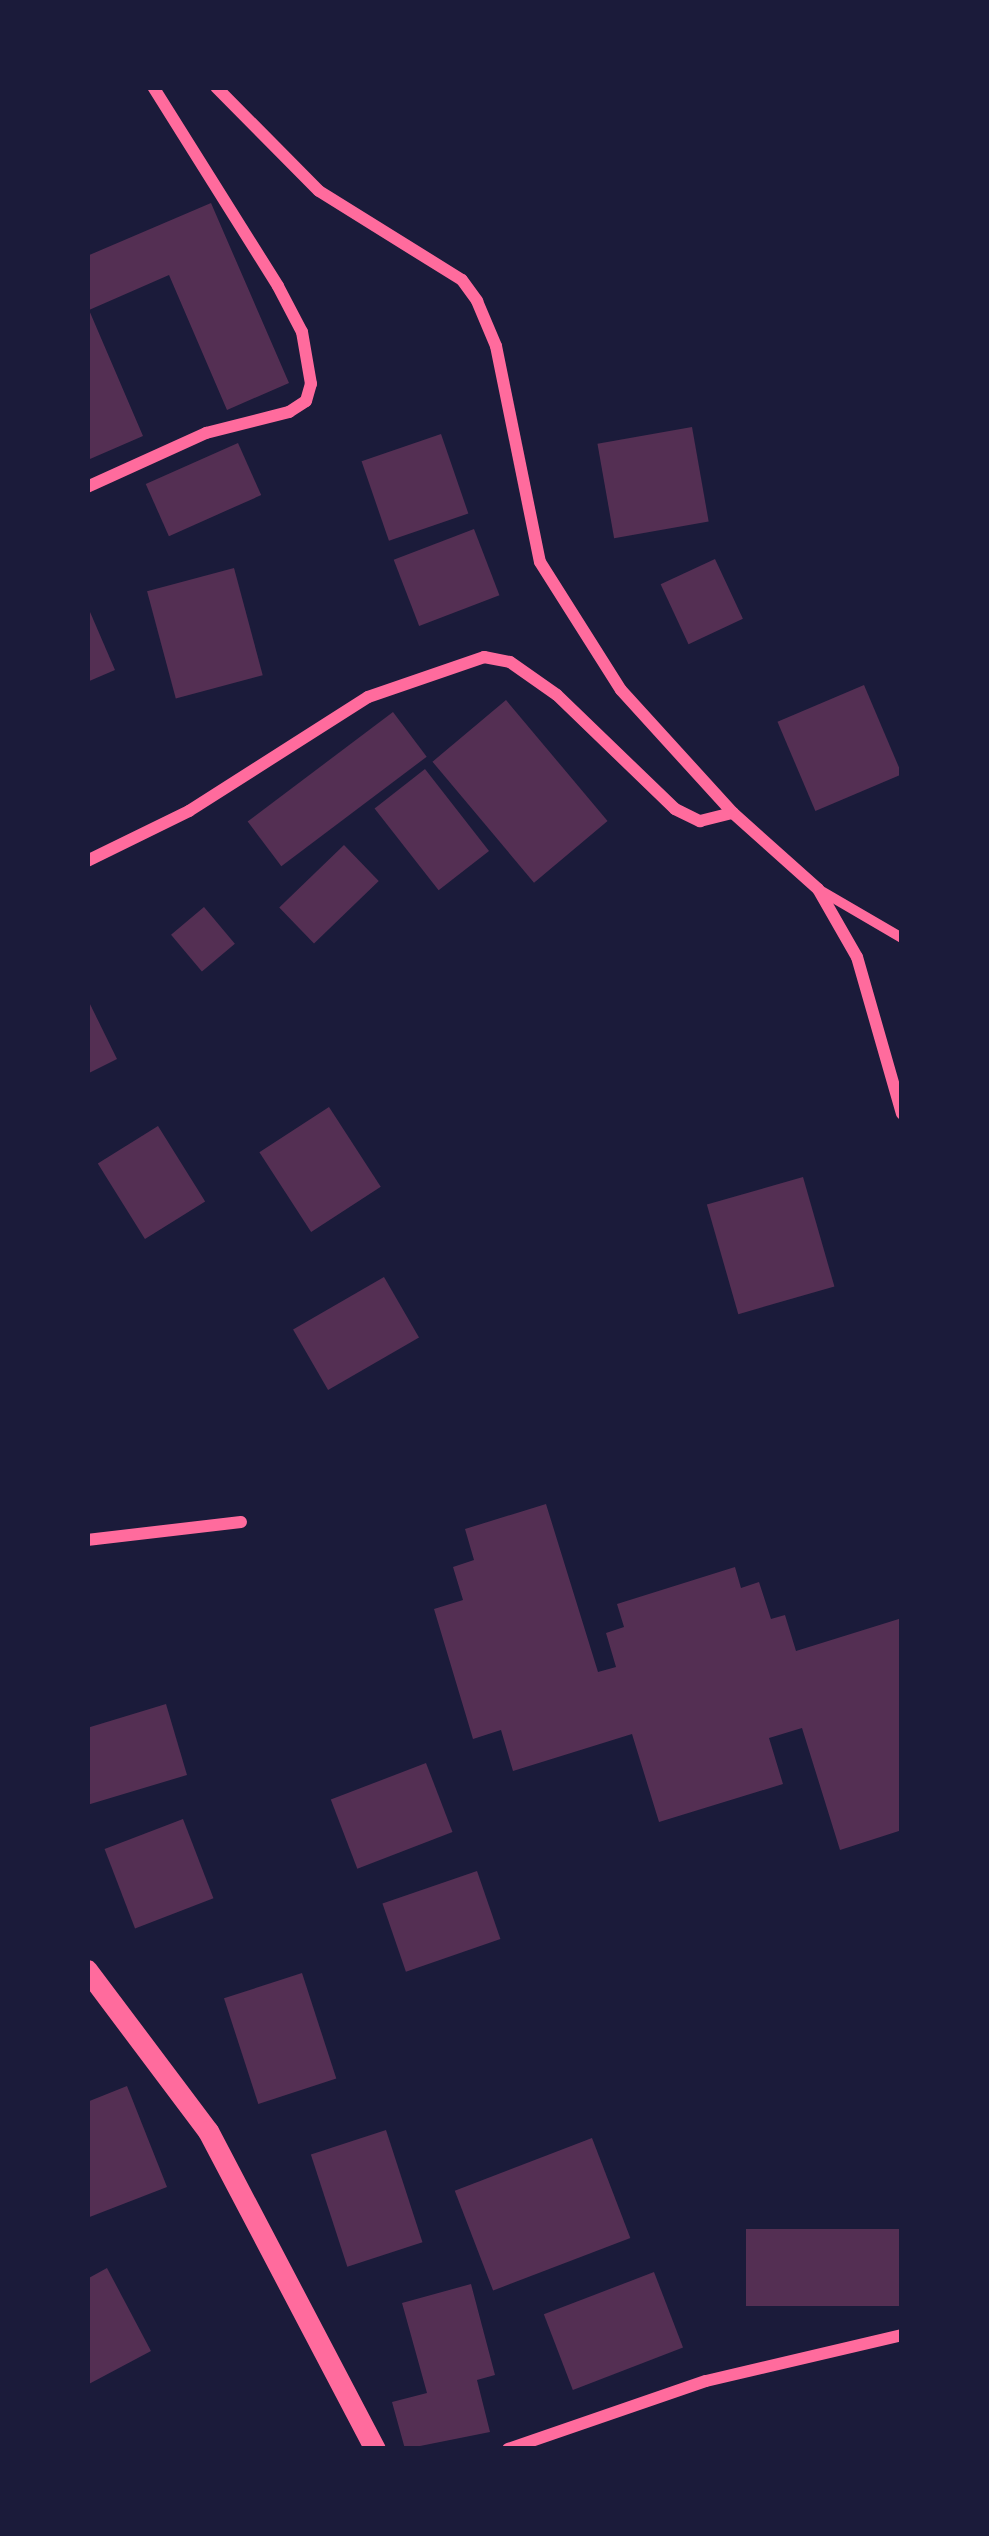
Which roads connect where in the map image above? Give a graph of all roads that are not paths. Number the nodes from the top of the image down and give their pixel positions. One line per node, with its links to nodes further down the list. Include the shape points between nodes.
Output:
1 (153, 87): 3 (street, via 278,286 302,332 311,384 306,401 289,412 206,433)
2 (216, 87): 4 (street, via 319,191 462,280 496,346 540,562 622,690)
3 (87, 487)
4 (733, 813): 5 (street, via 700,820 675,809 557,695 511,662 484,657 368,697 189,811); 6 (street)
5 (87, 861)
6 (818, 889): 7 (street); 8 (street, via 857,957)
7 (902, 938)
8 (902, 1114)
9 (241, 1522): 10 (street)
10 (87, 1540)
11 (87, 1970): 13 (street, via 208,2131)
12 (902, 2335): 14 (street, via 706,2381)
13 (375, 2449)
14 (508, 2449)

